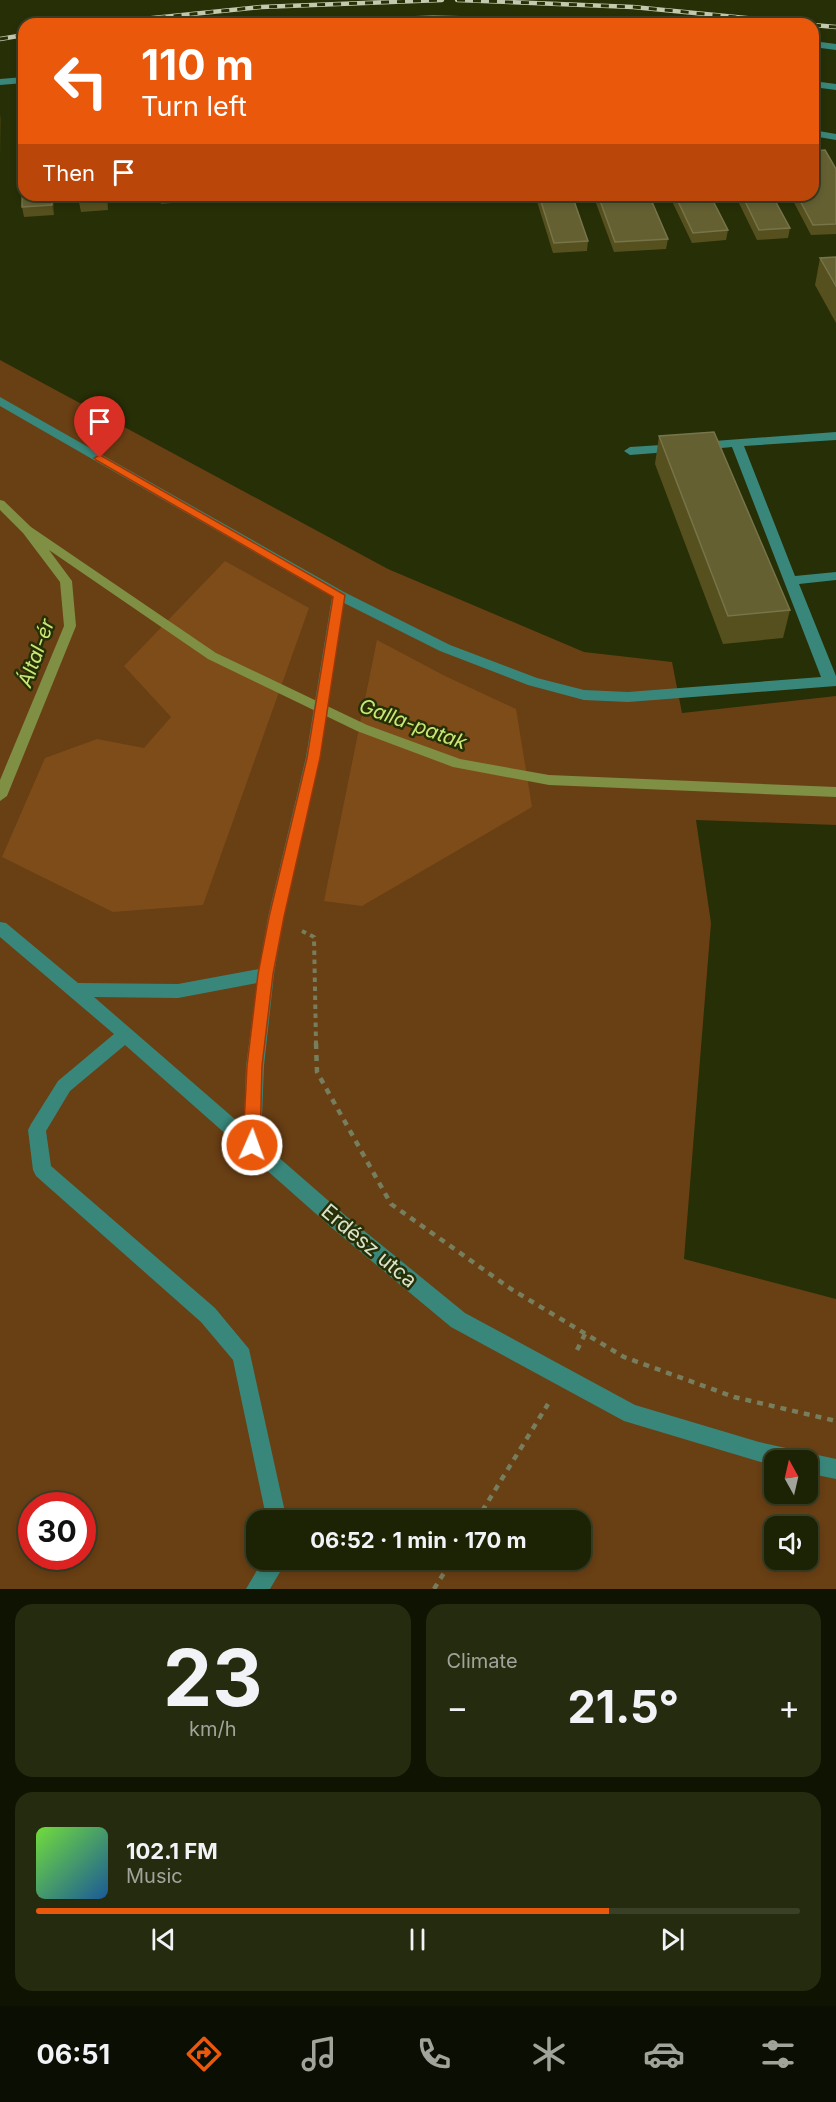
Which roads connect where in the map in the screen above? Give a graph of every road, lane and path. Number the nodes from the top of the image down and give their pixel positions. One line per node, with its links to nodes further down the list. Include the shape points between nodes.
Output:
1 (819, 45): 2 (street)
2 (836, 47)
3 (18, 80): 4 (street)
4 (0, 82)
5 (819, 85): 6 (street)
6 (836, 87)
7 (819, 134): 8 (street)
8 (836, 137)
9 (0, 401): 15 (street)
10 (836, 436): 11 (street)
11 (737, 444): 12 (street); 14 (street)
12 (630, 451)
13 (836, 576): 14 (street)
14 (790, 581): 16 (street)
15 (339, 595): 16 (street, via 445,648 533,682 584,695 628,698); 17 (street, via 314,758)
16 (833, 681)
17 (276, 917): 19 (street); 24 (path, via 314,937 316,1072 391,1204 511,1289 624,1357 734,1397)
18 (0, 928): 20 (street, Erdész utca)
19 (266, 974): 20 (street, via 178,991); 22 (street, via 255,1066)
20 (75, 990): 21 (street, Erdész utca)
21 (126, 1034): 22 (street, Erdész utca); 28 (street, via 64,1086 37,1130 42,1170 207,1314 242,1356)
22 (252, 1145): 23 (street, Erdész utca, via 458,1320)
23 (564, 1378): 25 (street, Erdész utca, via 631,1414); 29 (path)
24 (836, 1420)
25 (764, 1453)
26 (818, 1465): 27 (street)
27 (836, 1469)
28 (275, 1510)
29 (483, 1510)
30 (269, 1570): 32 (street)
31 (446, 1570): 33 (path)
32 (257, 1589)
33 (434, 1589)

